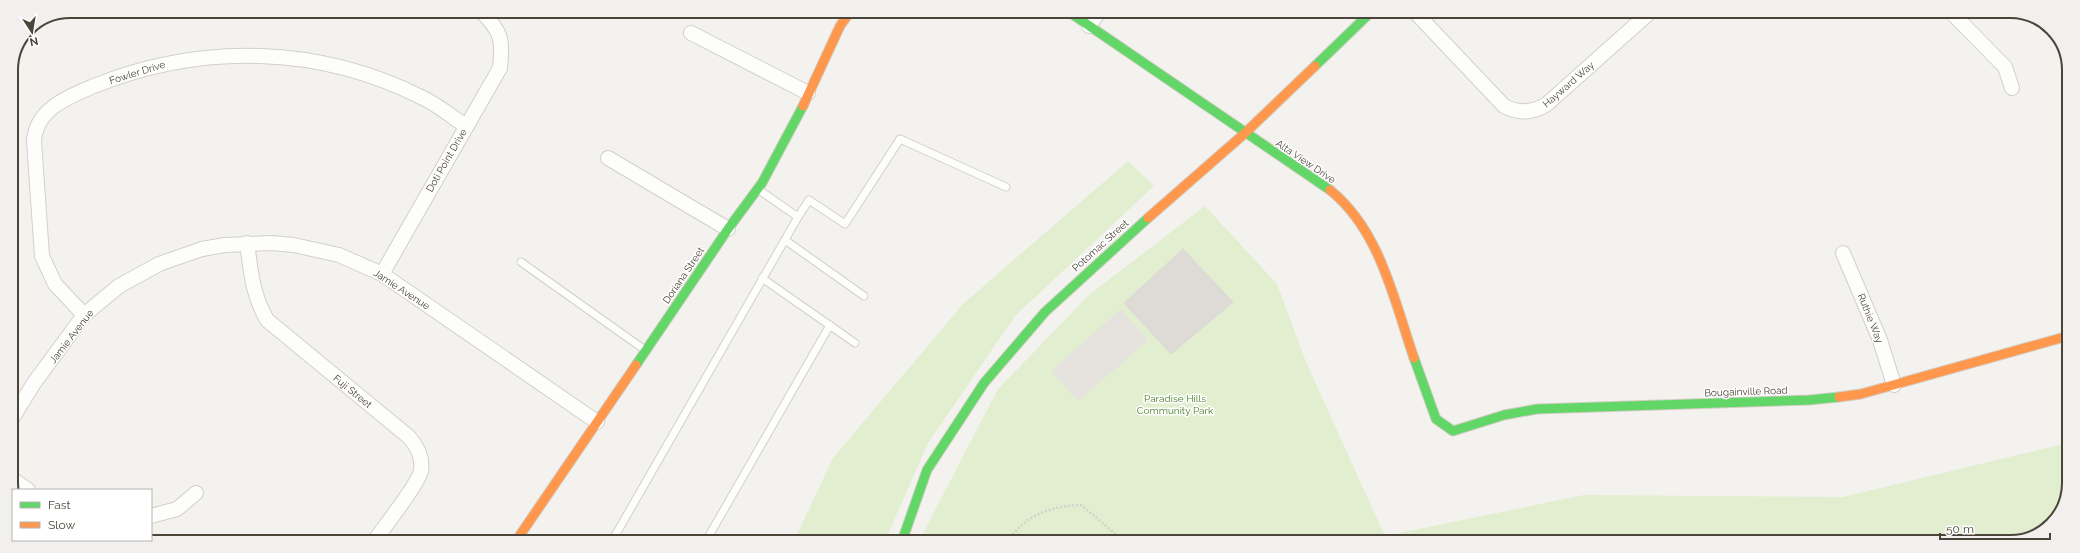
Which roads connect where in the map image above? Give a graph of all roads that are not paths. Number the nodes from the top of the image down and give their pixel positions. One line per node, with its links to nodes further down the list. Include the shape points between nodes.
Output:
1 (488, 18): 13 (street, Doti Point Drive, via 494,24 502,44 500,68)
2 (846, 18): 12 (street, Doriana Street)
3 (1078, 18): 9 (street, Alta View Drive)
4 (1095, 18): 9 (street)
5 (1365, 18): 14 (street, Potomac Street)
6 (1421, 18): 7 (street, Hayward Way, via 1504,106 1532,112 1547,104)
7 (1643, 18)
8 (1957, 18): 11 (street, via 2005,67)
9 (1089, 26): 14 (street, Alta View Drive)
10 (691, 33): 12 (street)
11 (2012, 88)
12 (808, 93): 17 (street, Doriana Street)
13 (466, 126): 24 (street, Doti Point Drive); 27 (street, Fowler Drive, via 424,98 398,86 342,67 286,57 231,55 176,61 149,66 76,93 46,111 36,127 34,141 42,256 54,284)
14 (1244, 134): 33 (street, Alta View Drive, via 1325,184 1365,228 1375,246); 44 (street, Potomac Street, via 1081,277 1045,312 984,383 927,470)
15 (608, 158): 19 (street)
16 (1006, 187): 18 (lane, via 900,139 846,224 809,200)
17 (757, 189): 18 (lane); 19 (street, Doriana Street, via 746,209)
18 (798, 217): 20 (lane)
19 (728, 229): 31 (street, Doriana Street)
20 (785, 240): 25 (lane); 26 (lane)
21 (247, 243): 24 (street, Jamie Avenue, via 271,242 317,249 346,258); 27 (street, Jamie Avenue, via 202,249 159,264 119,286); 40 (street, Fuji Street, via 253,284 258,303 267,320 409,437 418,450 421,464 419,477)
22 (1843, 252): 32 (street, Ruthie Way, via 1880,340)
23 (521, 262): 31 (lane)
24 (382, 274): 35 (street, Jamie Avenue)
25 (762, 278): 28 (lane); 42 (lane)
26 (864, 296)
27 (84, 315): 34 (street, Jamie Avenue)
28 (830, 325): 30 (lane); 43 (lane)
29 (2062, 338): 32 (street, Bougainville Road)
30 (855, 343)
31 (646, 350): 35 (street, Doriana Street)
32 (1894, 385): 33 (street, Bougainville Road, via 1861,394 1808,400 1538,409 1504,415 1453,431 1436,419)
33 (1432, 408)
34 (18, 409)
35 (597, 422): 41 (street, Doriana Street)
36 (18, 483): 37 (street)
37 (27, 489)
38 (196, 493): 39 (street, via 177,509)
39 (152, 516)
40 (378, 535)
41 (519, 535)
42 (615, 535)
43 (709, 535)
44 (904, 535)

